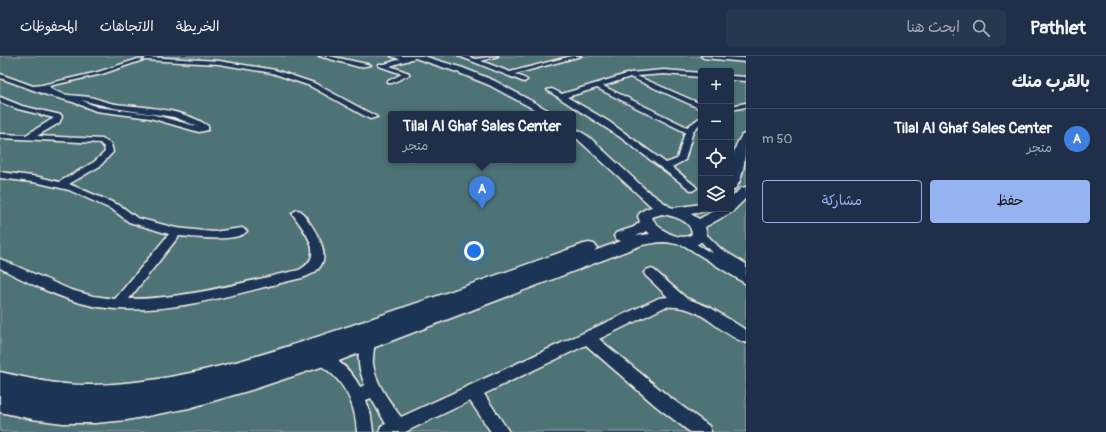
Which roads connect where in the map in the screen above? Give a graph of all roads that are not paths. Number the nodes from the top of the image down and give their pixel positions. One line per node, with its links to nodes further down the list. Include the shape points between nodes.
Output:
1 (322, 56): 11 (street, via 357,65)
2 (395, 56): 7 (street); 12 (street)
3 (462, 56): 10 (street)
4 (495, 56): 10 (street)
5 (704, 56): 9 (street)
6 (141, 57): 23 (street, via 100,73); 34 (street, via 204,60 290,76)
7 (412, 57): 12 (street); 31 (street, via 472,79 510,96); 32 (street, via 492,83)
8 (572, 57): 14 (street)
9 (746, 60)
10 (475, 61): 14 (street)
11 (368, 65)
12 (383, 65): 21 (street, via 407,74)
13 (0, 70): 23 (street, via 10,78)
14 (510, 74): 20 (street)
15 (629, 75): 16 (street, via 657,72); 22 (street); 27 (street)
16 (698, 75)
17 (0, 76): 23 (street)
18 (734, 78): 19 (street)
19 (746, 79)
20 (524, 80)
21 (390, 82)
22 (597, 85): 25 (street); 36 (street)
23 (40, 86): 23 (street, via 49,94 96,109 151,116 199,130 205,128 195,121 166,113 114,106 54,93)
24 (550, 90): 25 (street)
25 (562, 96): 42 (street, via 611,126)
26 (0, 99): 40 (street, via 20,108 58,117 56,121)
27 (698, 106)
28 (745, 106): 29 (street)
29 (734, 107)
30 (734, 108): 33 (street)
31 (535, 111)
32 (544, 111)
33 (746, 114)
34 (373, 117)
35 (698, 121): 36 (street)
36 (688, 131): 42 (street, via 680,160)
37 (576, 132): 50 (street, via 644,195)
38 (0, 136): 40 (street)
39 (746, 137): 44 (street, via 740,149)
40 (27, 138): 45 (street, via 102,142 108,146 109,152 103,160)
41 (576, 141): 53 (street, via 598,160)
42 (666, 166): 46 (street)
43 (0, 175): 45 (street)
44 (734, 181)
45 (61, 185): 56 (street, via 117,208 133,220)
46 (692, 188)
47 (746, 191): 48 (street)
48 (734, 203)
49 (698, 208): 50 (street)
50 (670, 211): 53 (street, via 651,211); 54 (street, via 691,220)
51 (723, 212): 54 (street)
52 (297, 213): 63 (street, via 307,225 320,254 318,264 307,272 185,299)
53 (647, 219): 57 (street); 68 (street, via 634,232 488,286 269,362 206,379 136,392 95,394 37,391)
54 (699, 230): 57 (street, via 694,240); 59 (street, via 717,252)
55 (242, 231): 56 (street, via 213,236)
56 (176, 232): 63 (street)
57 (674, 239): 61 (street); 66 (street, via 640,240)
58 (0, 263): 63 (street, via 65,294)
59 (746, 270)
60 (650, 273): 62 (street)
61 (746, 280)
62 (682, 302): 64 (street, via 704,311); 65 (street, via 663,302)
63 (118, 304)
64 (746, 336)
65 (588, 338): 70 (street); 76 (street)
66 (368, 343): 67 (street); 69 (street, via 364,359)
67 (323, 359): 71 (street, via 339,370); 72 (street, via 211,393 130,409 49,412)
68 (0, 382)
69 (376, 389): 71 (street); 73 (street)
70 (473, 392): 73 (street); 75 (street)
71 (356, 396): 74 (street)
72 (0, 402)
73 (392, 429)
74 (365, 432)
75 (501, 432)
76 (703, 432)

